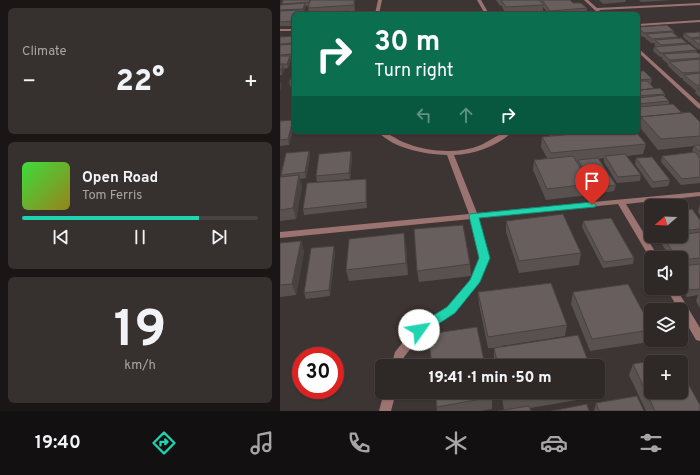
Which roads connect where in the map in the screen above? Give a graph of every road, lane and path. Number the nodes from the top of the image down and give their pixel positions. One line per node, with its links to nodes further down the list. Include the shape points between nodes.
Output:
1 (380, 0): 8 (street)
2 (480, 0): 9 (street)
3 (586, 0): 7 (street)
4 (678, 0): 5 (street)
5 (684, 4): 6 (street); 7 (street)
6 (700, 4)
7 (597, 10)
8 (377, 12)
9 (486, 12)
10 (700, 21): 11 (street)
11 (640, 25)
12 (280, 30): 13 (street)
13 (292, 30)
14 (640, 51): 15 (street)
15 (700, 107)
16 (385, 134): 18 (street, via 427,151)
17 (505, 134): 18 (street, via 471,151)
18 (450, 154): 21 (street)
19 (700, 194): 20 (street)
20 (621, 202): 21 (street); 23 (street)
21 (474, 216): 22 (street); 26 (street, via 484,258 475,282 451,310 419,330)
22 (280, 234)
23 (650, 251)
24 (675, 295): 25 (street)
25 (700, 337)
26 (398, 359)
27 (388, 399): 28 (street)
28 (385, 411)

